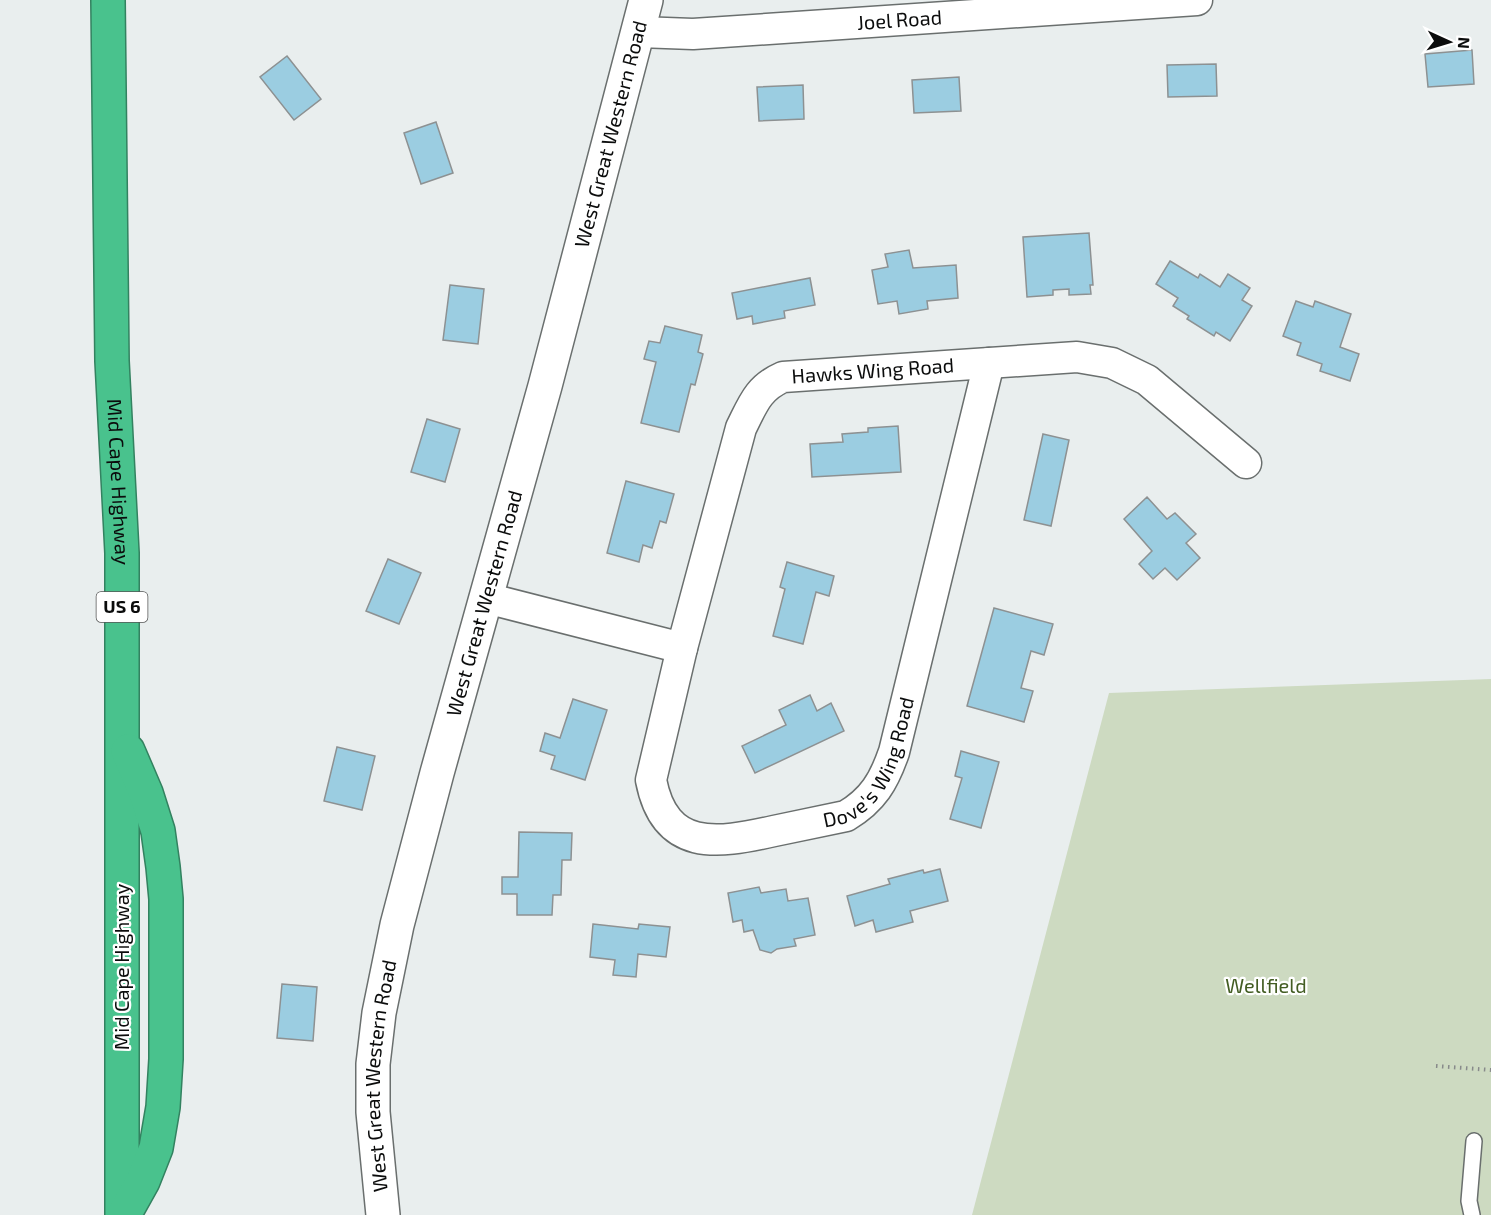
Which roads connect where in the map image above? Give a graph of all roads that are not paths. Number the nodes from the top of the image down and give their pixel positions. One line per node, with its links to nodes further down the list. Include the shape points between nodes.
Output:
1 (108, 0): 9 (highway, Mid Cape Highway / US 6, via 112,361 122,553)
2 (646, 0): 4 (street, West Great Western Road)
3 (1197, 0): 4 (street, Joel Road, via 693,34)
4 (639, 32): 7 (street, West Great Western Road)
5 (989, 363): 6 (street, Hawks Wing Road, via 1077,357 1112,363 1147,380); 8 (street, Hawks Wing Road, via 799,375 769,383 741,428); 8 (street, Dove's Wing Road, via 894,752 887,772 861,806 846,816 740,839 706,840 676,829 655,798 651,780)
6 (1246, 463)
7 (486, 598): 8 (street); 12 (street, West Great Western Road, via 413,861 379,1013 373,1112)
8 (682, 648)
9 (123, 739): 11 (highway, Mid Cape Highway / US 6); 11 (highway, via 158,831 166,899 166,1059 156,1148)
10 (1474, 1141): 13 (lane, via 1469,1201)
11 (123, 1215)
12 (382, 1215)
13 (1472, 1215)

